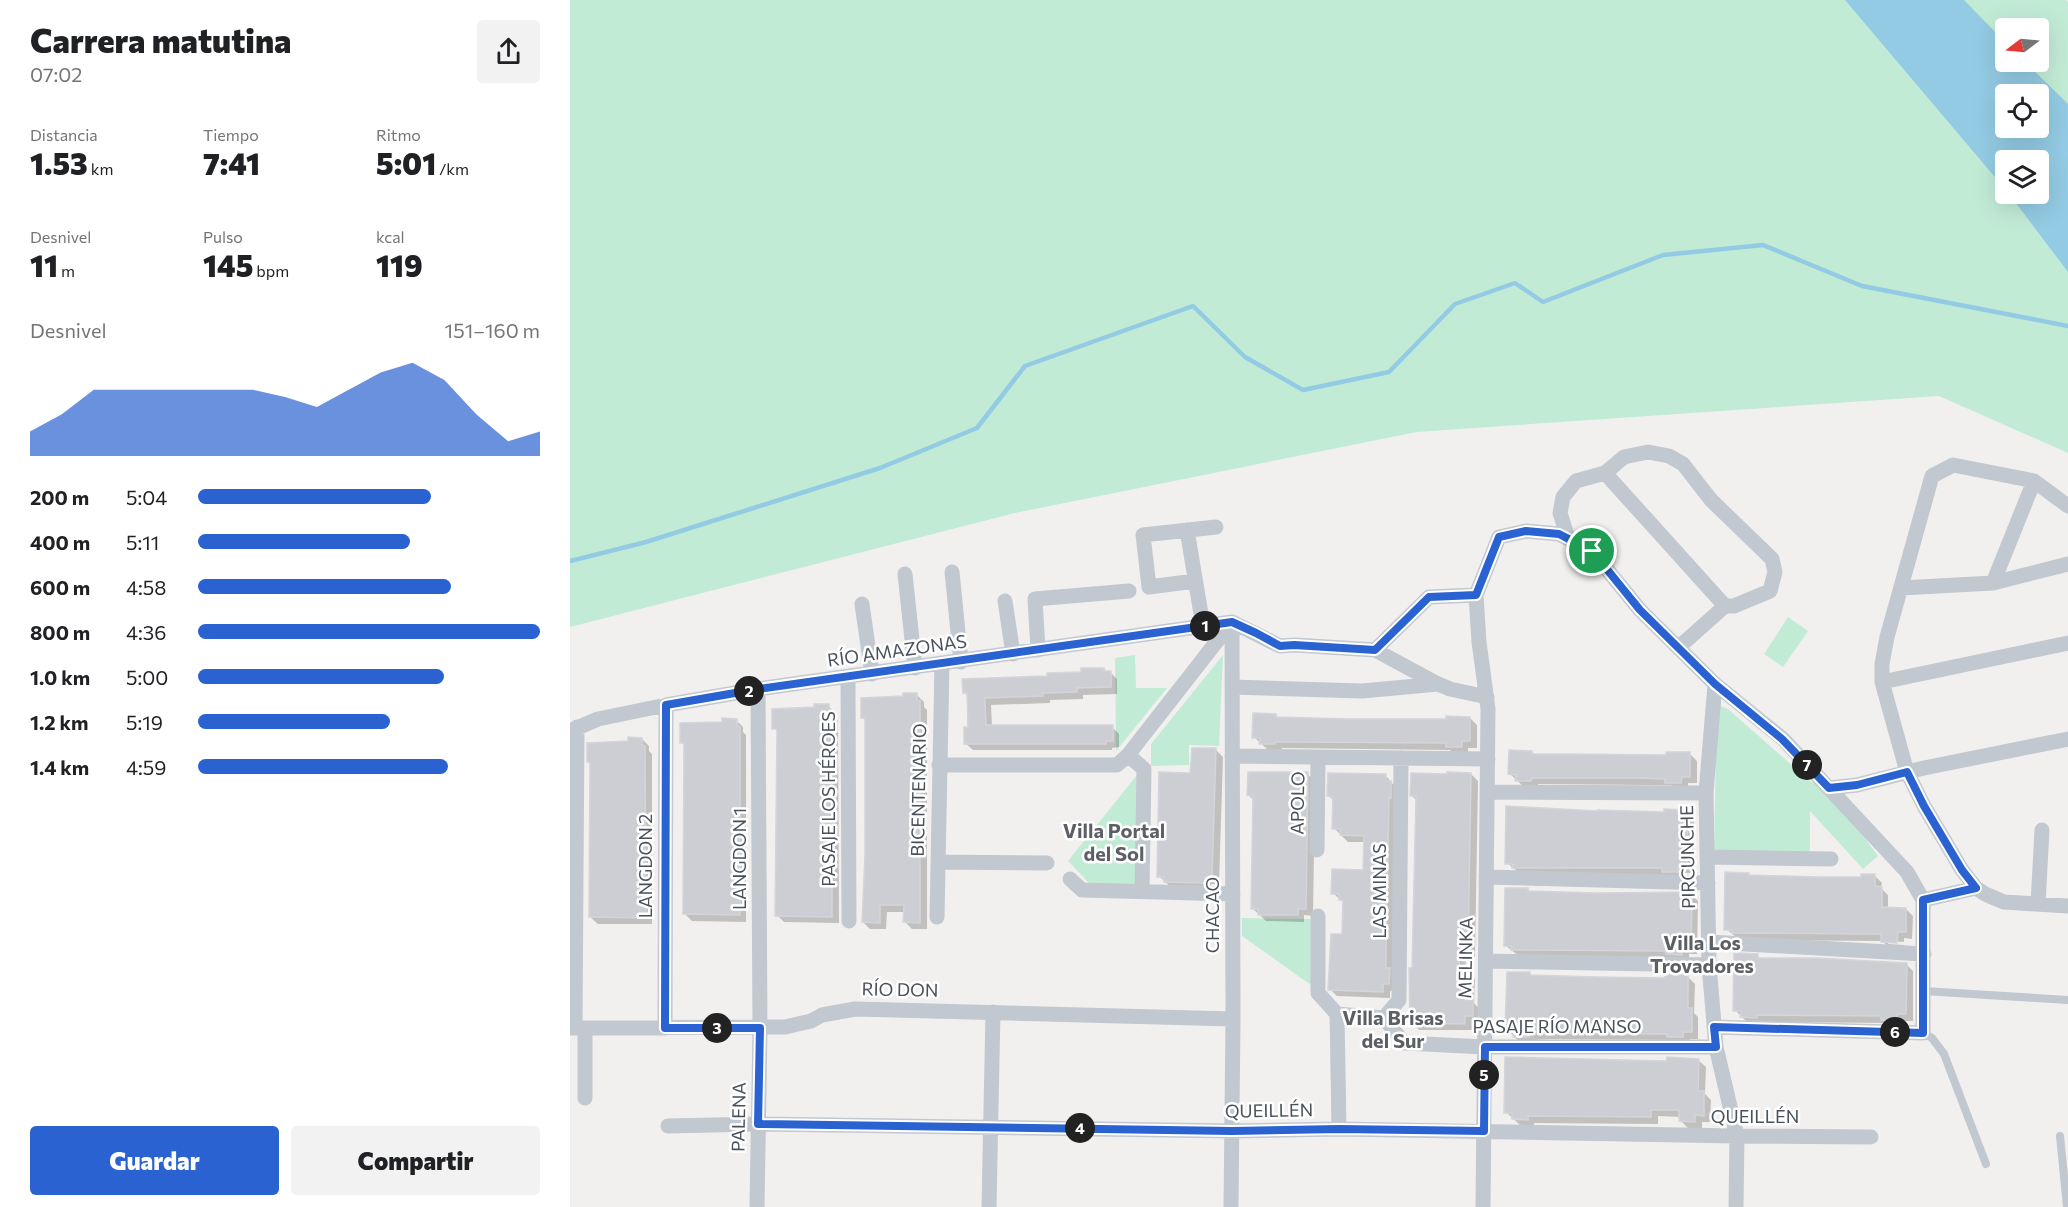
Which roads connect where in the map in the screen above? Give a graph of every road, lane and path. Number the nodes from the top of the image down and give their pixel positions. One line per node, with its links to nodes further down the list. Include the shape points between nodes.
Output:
1 (1605, 473): 6 (street, via 1576,481 1563,497 1560,513); 17 (street); 17 (street, via 1624,457 1648,452 1669,456 1683,464 1711,500 1772,559 1775,572 1770,591)
2 (2034, 481): 3 (street); 11 (street); 12 (street, via 1953,465 1932,476)
3 (2068, 506)
4 (1216, 527): 5 (street)
5 (1187, 530): 10 (street); 10 (street, via 1143,535 1149,588)
6 (1568, 538): 14 (street, via 1526,531 1499,537); 21 (street, via 1592,551 1640,610)
7 (2068, 564): 11 (street)
8 (952, 572): 25 (street)
9 (905, 574): 27 (street)
10 (1195, 581): 19 (street)
11 (1993, 583): 12 (street)
12 (1901, 588): 30 (street, via 1882,664)
13 (1129, 591): 22 (street, via 1035,599)
14 (1476, 595): 23 (street, via 1429,597); 35 (street, MELINKA)
15 (1005, 601): 24 (street)
16 (862, 604): 28 (street)
17 (1725, 606): 21 (street)
18 (1232, 622): 19 (street, RÍO AMAZONAS); 23 (street, via 1280,646); 33 (street, CHACAO); 39 (street)
19 (1203, 626): 22 (street, RÍO AMAZONAS)
20 (2068, 643): 30 (street)
21 (1679, 647): 32 (street)
22 (1038, 650): 24 (street, RÍO AMAZONAS)
23 (1375, 650): 31 (street)
24 (1013, 654): 25 (street, RÍO AMAZONAS)
25 (961, 662): 26 (street, RÍO AMAZONAS)
26 (942, 664): 27 (street, RÍO AMAZONAS); 44 (street, BICENTENARIO)
27 (915, 668): 28 (street, RÍO AMAZONAS)
28 (872, 674): 29 (street, RÍO AMAZONAS)
29 (848, 678): 34 (street, RÍO AMAZONAS); 66 (street, PASAJE LOS HÉROES)
30 (1882, 682): 45 (street)
31 (1438, 684): 33 (street, via 1362,691); 35 (street)
32 (1715, 684): 46 (street, via 1782,739); 48 (street, PIRCUNCHE)
33 (1232, 687): 40 (street, CHACAO)
34 (758, 689): 36 (street, RÍO AMAZONAS); 80 (street, LANGDON 1)
35 (1488, 703): 43 (street, MELINKA)
36 (666, 705): 37 (street, RÍO AMAZONAS, via 598,719); 79 (street, LANGDON 2)
37 (574, 729): 78 (street)
38 (2068, 739): 45 (street)
39 (1128, 755): 44 (street, via 1117,765); 59 (street, via 1144,769)
40 (1232, 756): 41 (street); 60 (street, CHACAO)
41 (1318, 757): 42 (street); 50 (street, APOLO)
42 (1401, 758): 43 (street); 75 (street, LAS MINAS, via 1399,1000)
43 (1488, 759): 47 (street, MELINKA)
44 (939, 765): 53 (street, BICENTENARIO)
45 (1907, 772): 46 (street); 58 (street)
46 (1829, 788): 61 (street, via 1907,872)
47 (1488, 792): 48 (street); 55 (street, MELINKA)
48 (1706, 793): 51 (street, PIRCUNCHE)
49 (2042, 830): 62 (street)
50 (1317, 850)
51 (1708, 857): 52 (street); 57 (street, PIRCUNCHE)
52 (1831, 859)
53 (938, 862): 54 (street); 65 (street, BICENTENARIO)
54 (1047, 863)
55 (1486, 878): 57 (street); 69 (street, MELINKA)
56 (1070, 879): 59 (street, via 1082,890)
57 (1708, 883): 67 (street, PIRCUNCHE)
58 (1976, 888): 61 (street); 62 (street, via 2004,902)
59 (1142, 891): 60 (street)
60 (1233, 894): 76 (street, CHACAO)
61 (1923, 900): 68 (street)
62 (2038, 904): 63 (street)
63 (2068, 906)
64 (1318, 916): 74 (street, via 1318,993)
65 (937, 917)
66 (849, 921)
67 (1709, 942): 68 (street); 70 (street, PIRCUNCHE)
68 (1924, 954): 71 (street)
69 (1486, 961): 70 (street); 82 (street, MELINKA)
70 (1709, 965): 77 (street, PIRCUNCHE)
71 (1924, 991): 72 (lane); 81 (street)
72 (2068, 1000)
73 (993, 1012): 76 (street, RÍO DON); 80 (street, RÍO DON, via 855,1009 800,1024); 87 (street)
74 (1337, 1014): 75 (street); 88 (street)
75 (1384, 1018): 82 (street, PASAJE RÍO MANSO, via 1404,1042)
76 (1233, 1019): 89 (street, CHACAO)
77 (1714, 1027): 81 (street); 83 (street, PIRCUNCHE)
78 (577, 1028): 79 (street, RÍO DON); 84 (street)
79 (665, 1028): 80 (street, RÍO DON)
80 (760, 1028): 85 (street, PALENA)
81 (1923, 1033): 94 (lane, via 1944,1054)
82 (1485, 1047): 83 (street, PASAJE RÍO MANSO); 90 (street, MELINKA)
83 (1716, 1047): 91 (street, PIRCUNCHE)
84 (585, 1098)
85 (758, 1124): 86 (street, QUEILLÉN); 87 (street, QUEILLÉN); 95 (street, PALENA)
86 (668, 1126)
87 (991, 1127): 89 (street, QUEILLÉN); 96 (street)
88 (1339, 1129): 89 (street, QUEILLÉN); 90 (street, QUEILLÉN)
89 (1232, 1131): 97 (street, CHACAO)
90 (1484, 1131): 91 (street, QUEILLÉN); 98 (street, MELINKA)
91 (1737, 1136): 93 (street, QUEILLÉN); 99 (street, PIRCUNCHE)
92 (2060, 1136): 100 (lane)
93 (1871, 1137)
94 (1986, 1164)
95 (756, 1207)
96 (989, 1207)
97 (1231, 1207)
98 (1483, 1207)
99 (1736, 1207)
100 (2067, 1207)

